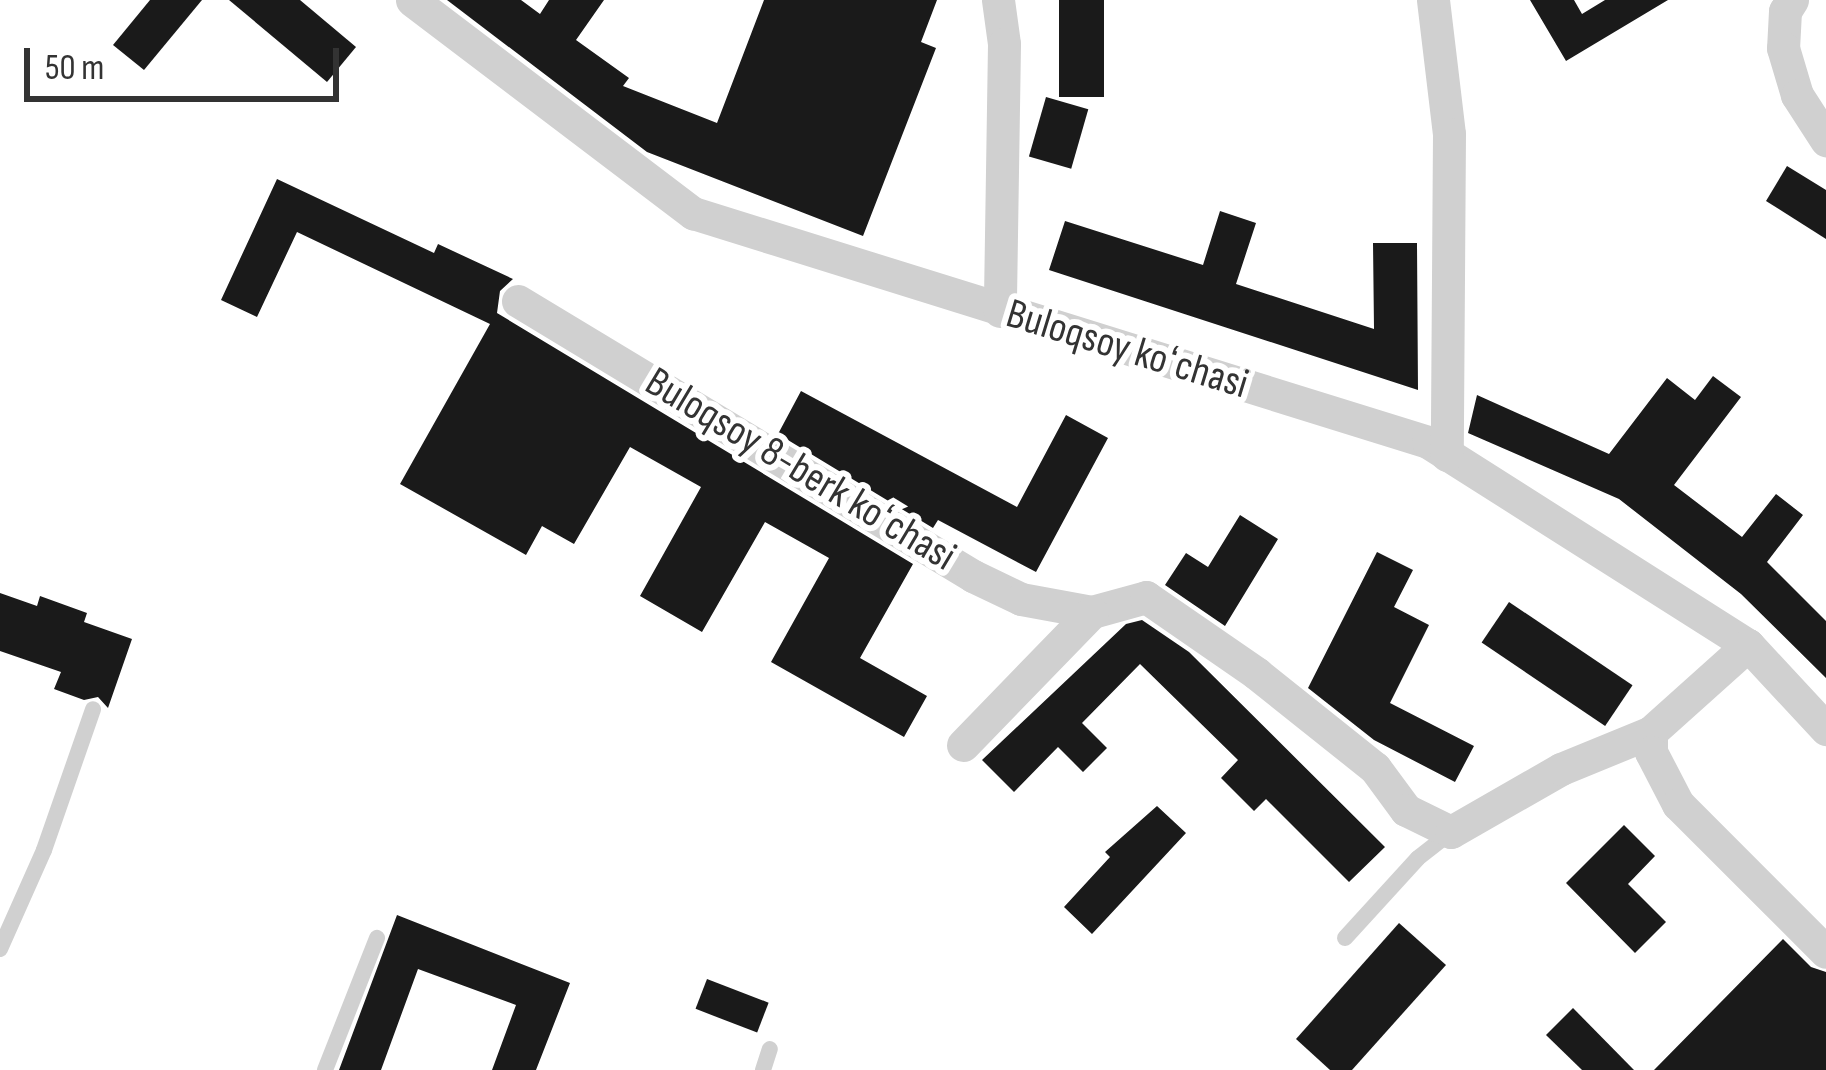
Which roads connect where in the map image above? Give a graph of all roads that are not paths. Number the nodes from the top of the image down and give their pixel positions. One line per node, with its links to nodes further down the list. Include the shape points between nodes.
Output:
1 (412, 0): 7 (street, Buloqsoy koʻchasi, via 693,213)
2 (998, 0): 7 (street)
3 (1433, 0): 8 (street, via 1449,134)
4 (1792, 0): 5 (street, via 1783,48 1796,95)
5 (1826, 140)
6 (518, 301): 9 (street, Buloqsoy 8-berk koʻchasi, via 973,576 1021,599)
7 (1000, 311): 8 (street, Buloqsoy koʻchasi)
8 (1447, 454): 10 (street, Buloqsoy koʻchasi)
9 (1093, 612): 14 (street); 15 (street, Buloqsoy 8-berk koʻchasi, via 1146,597 1375,768 1406,810)
10 (1748, 645): 12 (street, Buloqsoy koʻchasi); 13 (street)
11 (94, 709): 18 (lane)
12 (1826, 729)
13 (1652, 731): 15 (street, via 1561,769); 19 (street, via 1651,752 1678,804)
14 (963, 745)
15 (1451, 832): 17 (lane)
16 (377, 938): 21 (lane)
17 (1345, 938)
18 (0, 949)
19 (1826, 952)
20 (770, 1049): 22 (lane)
21 (325, 1070)
22 (763, 1070)

